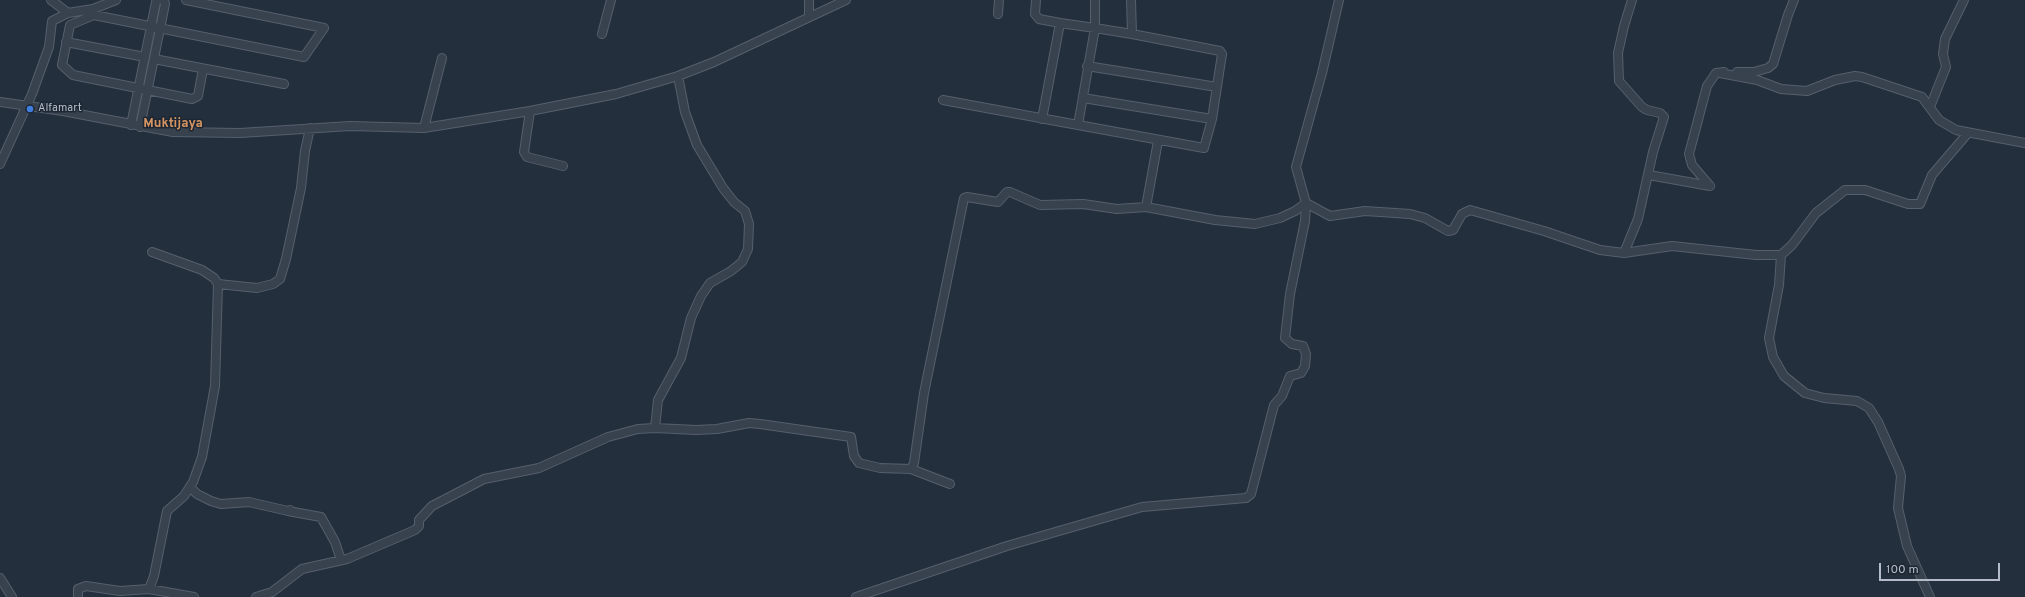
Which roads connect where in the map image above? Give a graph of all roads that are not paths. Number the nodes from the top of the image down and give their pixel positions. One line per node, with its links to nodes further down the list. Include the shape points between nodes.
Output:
1 (51, 0): 17 (street)
2 (116, 0): 17 (street, via 93,9)
3 (158, 0): 21 (street)
4 (164, 0): 22 (street)
5 (186, 0): 22 (street, via 324,28 304,57)
6 (612, 0): 24 (street)
7 (809, 0): 19 (street)
8 (844, 0): 19 (street)
9 (999, 0): 18 (street)
10 (1036, 0): 20 (street, via 1036,17)
11 (1095, 0): 23 (street)
12 (1131, 0): 25 (street)
13 (1339, 0): 57 (street, via 1296,167)
14 (1632, 0): 56 (street, via 1618,53 1618,71 1619,81 1642,107 1664,117)
15 (1794, 0): 32 (street, via 1773,64 1754,72)
16 (1964, 0): 42 (street, via 1945,39 1943,54 1946,67)
17 (68, 13): 41 (street, via 52,21 49,47)
18 (998, 14)
19 (809, 16): 33 (street, via 714,62)
20 (1060, 23): 23 (street); 44 (street)
21 (151, 26): 22 (street); 26 (street, via 94,15 70,25); 27 (street)
22 (160, 28): 29 (street)
23 (1095, 28): 25 (street); 30 (street)
24 (602, 34)
25 (1132, 34): 35 (street, via 1220,51 1222,54)
26 (66, 42): 27 (street); 36 (street, via 62,65 73,76)
27 (145, 57): 36 (street)
28 (442, 58): 50 (street)
29 (154, 59): 31 (street); 37 (street)
30 (1087, 66): 35 (street); 38 (street)
31 (204, 69): 34 (street); 37 (street, via 196,99)
32 (1720, 73): 42 (street, via 1757,80 1781,88 1807,91 1835,80 1862,77 1916,94); 56 (street, via 1716,73 1707,86 1690,154 1692,165 1710,186)
33 (678, 76): 43 (street, via 616,94); 63 (street, via 685,112 697,145 724,188 748,218 748,249 742,262 710,283 701,296 689,324 681,358 658,400)
34 (284, 84)
35 (1217, 87): 45 (street)
36 (138, 89): 37 (street); 46 (street)
37 (147, 90): 48 (street)
38 (1083, 98): 45 (street); 47 (street)
39 (943, 100): 44 (street)
40 (0, 102): 41 (street)
41 (27, 105): 46 (street); 54 (street)
42 (1930, 107): 51 (street, via 1938,120 1956,130)
43 (530, 111): 50 (street); 55 (street, via 524,152 527,157)
44 (1042, 119): 47 (street)
45 (1212, 119): 52 (street, via 1204,148)
46 (131, 125): 48 (street)
47 (1078, 125): 52 (street)
48 (140, 126): 49 (street, via 197,133)
49 (310, 128): 50 (street); 62 (street, via 299,196 280,279 273,284 257,288)
50 (424, 128)
51 (1968, 133): 53 (street); 61 (street, via 1932,175 1920,204 1908,204 1865,190 1845,190 1816,213 1792,245)
52 (1158, 141): 58 (street)
53 (2025, 143)
54 (0, 164)
55 (563, 166)
56 (1649, 175): 60 (street, via 1638,219)
57 (1306, 203): 58 (street, via 1280,218 1255,224 1215,220); 60 (street, via 1330,216 1365,211 1410,214 1425,218 1448,231 1453,230 1462,214 1470,210 1600,250); 74 (street, via 1305,221 1290,294 1286,338 1292,344 1303,346 1306,366 1301,373 1290,376 1282,396 1274,405 1251,494 1246,498 1142,507 1007,546)
58 (1146, 207): 64 (street, via 1117,209 1083,204 1040,205 1010,192 998,202 964,198 924,394)
59 (152, 252): 62 (street, via 202,270)
60 (1624, 253): 61 (street, via 1672,246 1756,255)
61 (1781, 255): 75 (street, via 1779,285 1769,338 1773,357 1784,376 1805,393 1824,398 1857,401 1869,408 1892,449 1899,468 1901,476 1898,508 1907,546)
62 (218, 284): 66 (street, via 215,386 202,457)
63 (655, 428): 64 (street, via 717,429 748,423 807,430 851,438 854,456 859,463 880,468); 67 (street, via 638,429 608,437 539,468 484,480 432,506 419,520 419,526 415,530)
64 (912, 469): 65 (street)
65 (950, 484)
66 (190, 487): 67 (street, via 211,502 249,502 321,517 335,542); 69 (street, via 167,511)
67 (341, 560): 73 (street, via 302,569 272,592)
68 (0, 578): 70 (street)
69 (149, 589): 71 (street, via 120,591 86,586 78,589); 72 (street)
70 (12, 597)
71 (78, 597)
72 (194, 597)
73 (256, 597)
74 (856, 597)
75 (1930, 597)

